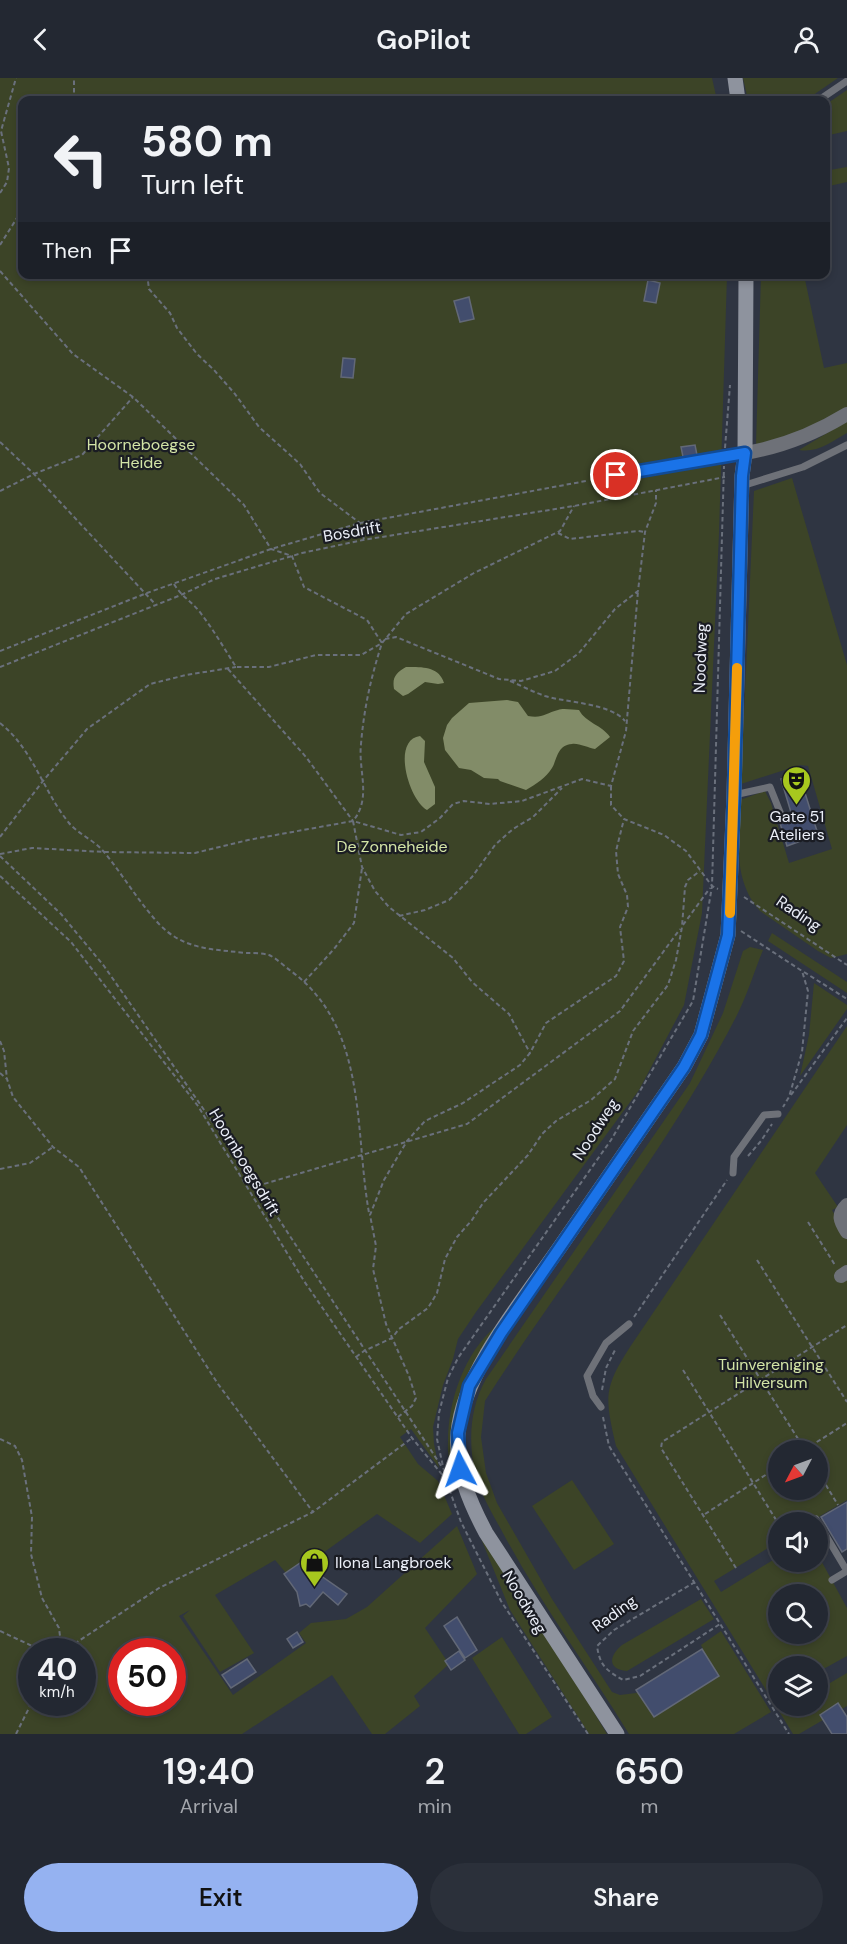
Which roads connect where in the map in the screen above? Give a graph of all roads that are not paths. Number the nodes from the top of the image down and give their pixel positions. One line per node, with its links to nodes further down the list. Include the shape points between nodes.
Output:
1 (735, 78): 3 (main road)
2 (847, 81): 4 (lane)
3 (737, 96)
4 (825, 96)
5 (746, 279): 8 (main road, Noodweg)
6 (847, 414): 8 (street, via 823,429)
7 (847, 445): 10 (lane, via 803,467)
8 (745, 453): 9 (lane); 10 (main road, Noodweg)
9 (595, 479)
10 (741, 486): 11 (main road, Noodweg)
11 (734, 795): 12 (lane, via 770,788); 22 (main road, Noodweg, via 729,928 701,1035 684,1067 501,1333 469,1386 458,1433 460,1469 470,1503)
12 (782, 817)
13 (778, 1114): 14 (lane, via 765,1116 734,1157)
14 (733, 1173)
15 (847, 1204): 16 (street, via 840,1214)
16 (847, 1233)
17 (629, 1323): 18 (lane, via 606,1343 587,1376)
18 (601, 1407)
19 (828, 1539): 20 (lane)
20 (847, 1571): 21 (lane)
21 (832, 1580)
22 (617, 1734)

